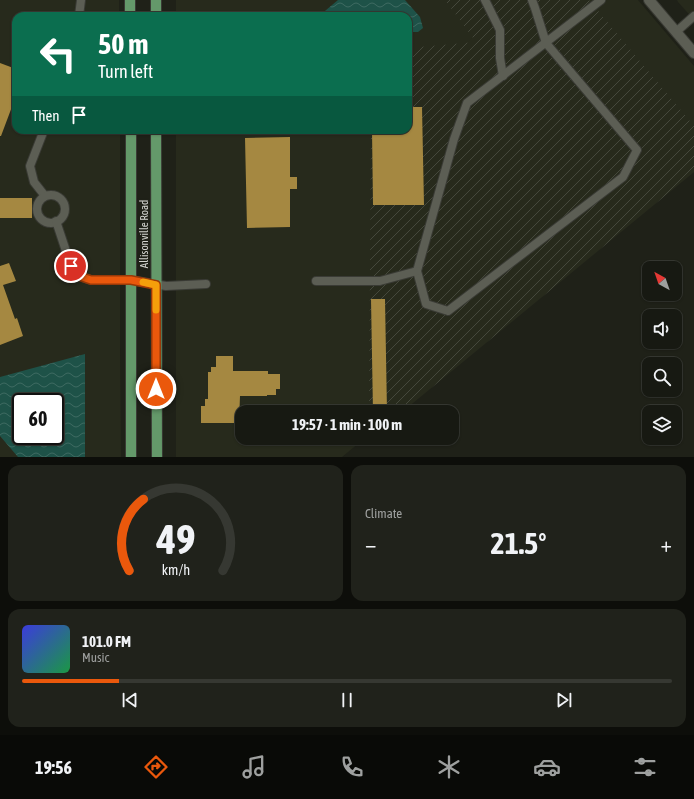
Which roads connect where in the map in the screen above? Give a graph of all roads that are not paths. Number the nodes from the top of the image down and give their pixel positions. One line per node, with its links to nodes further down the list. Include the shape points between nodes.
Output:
1 (81, 0): 8 (lane)
2 (130, 0): 9 (main road)
3 (156, 0): 10 (main road)
4 (485, 0): 17 (lane, via 500,30)
5 (532, 0): 12 (lane)
6 (601, 0): 13 (lane)
7 (648, 0): 14 (street)
8 (80, 12)
9 (130, 12)
10 (156, 12)
11 (694, 16): 14 (lane)
12 (542, 29): 13 (lane); 15 (lane)
13 (559, 32): 15 (lane)
14 (676, 32): 16 (street)
15 (546, 42): 17 (lane); 23 (lane, via 638,150 623,177 448,311 426,304)
16 (694, 53)
17 (503, 76): 23 (lane, via 467,103 454,139)
18 (42, 134): 21 (lane, via 30,166 34,182)
19 (130, 134): 24 (main road, Allisonville Road)
20 (156, 134): 27 (main road, Allisonville Road)
21 (45, 196): 22 (lane, via 59,198 64,205 63,215); 22 (lane, via 38,202 37,212 46,222)
22 (56, 221): 24 (lane, via 75,272 91,280)
23 (417, 271): 25 (lane, via 380,281)
24 (131, 280): 27 (lane); 28 (main road, Allisonville Road)
25 (316, 281)
26 (206, 284): 27 (lane)
27 (156, 285): 29 (main road, Allisonville Road)
28 (131, 457)
29 (157, 457)

